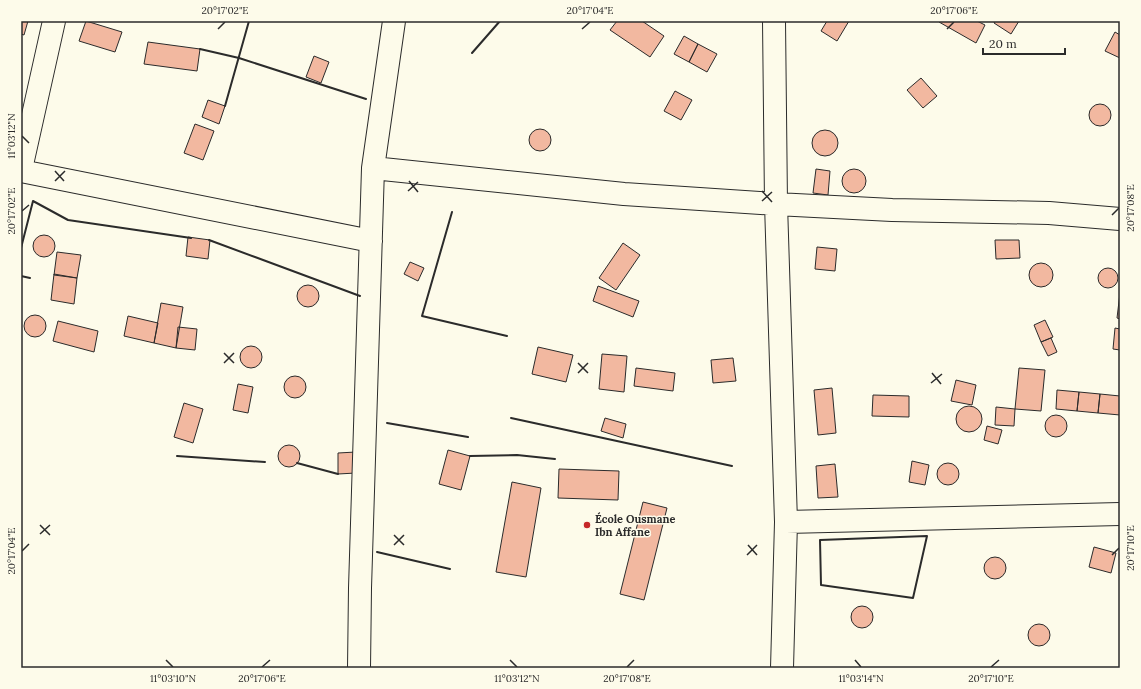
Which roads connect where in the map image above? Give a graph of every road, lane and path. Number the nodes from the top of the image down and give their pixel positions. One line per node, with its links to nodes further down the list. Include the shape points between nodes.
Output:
1 (54, 21): 5 (street)
2 (394, 21): 4 (street)
3 (774, 21): 6 (street)
4 (373, 168): 6 (street, via 624,194); 8 (street)
5 (21, 170): 8 (street)
6 (776, 204): 7 (street); 10 (street)
7 (1120, 219)
8 (371, 241): 11 (street, via 360,580)
9 (1120, 514): 10 (street)
10 (786, 522): 12 (street)
11 (360, 668)
12 (782, 668)

